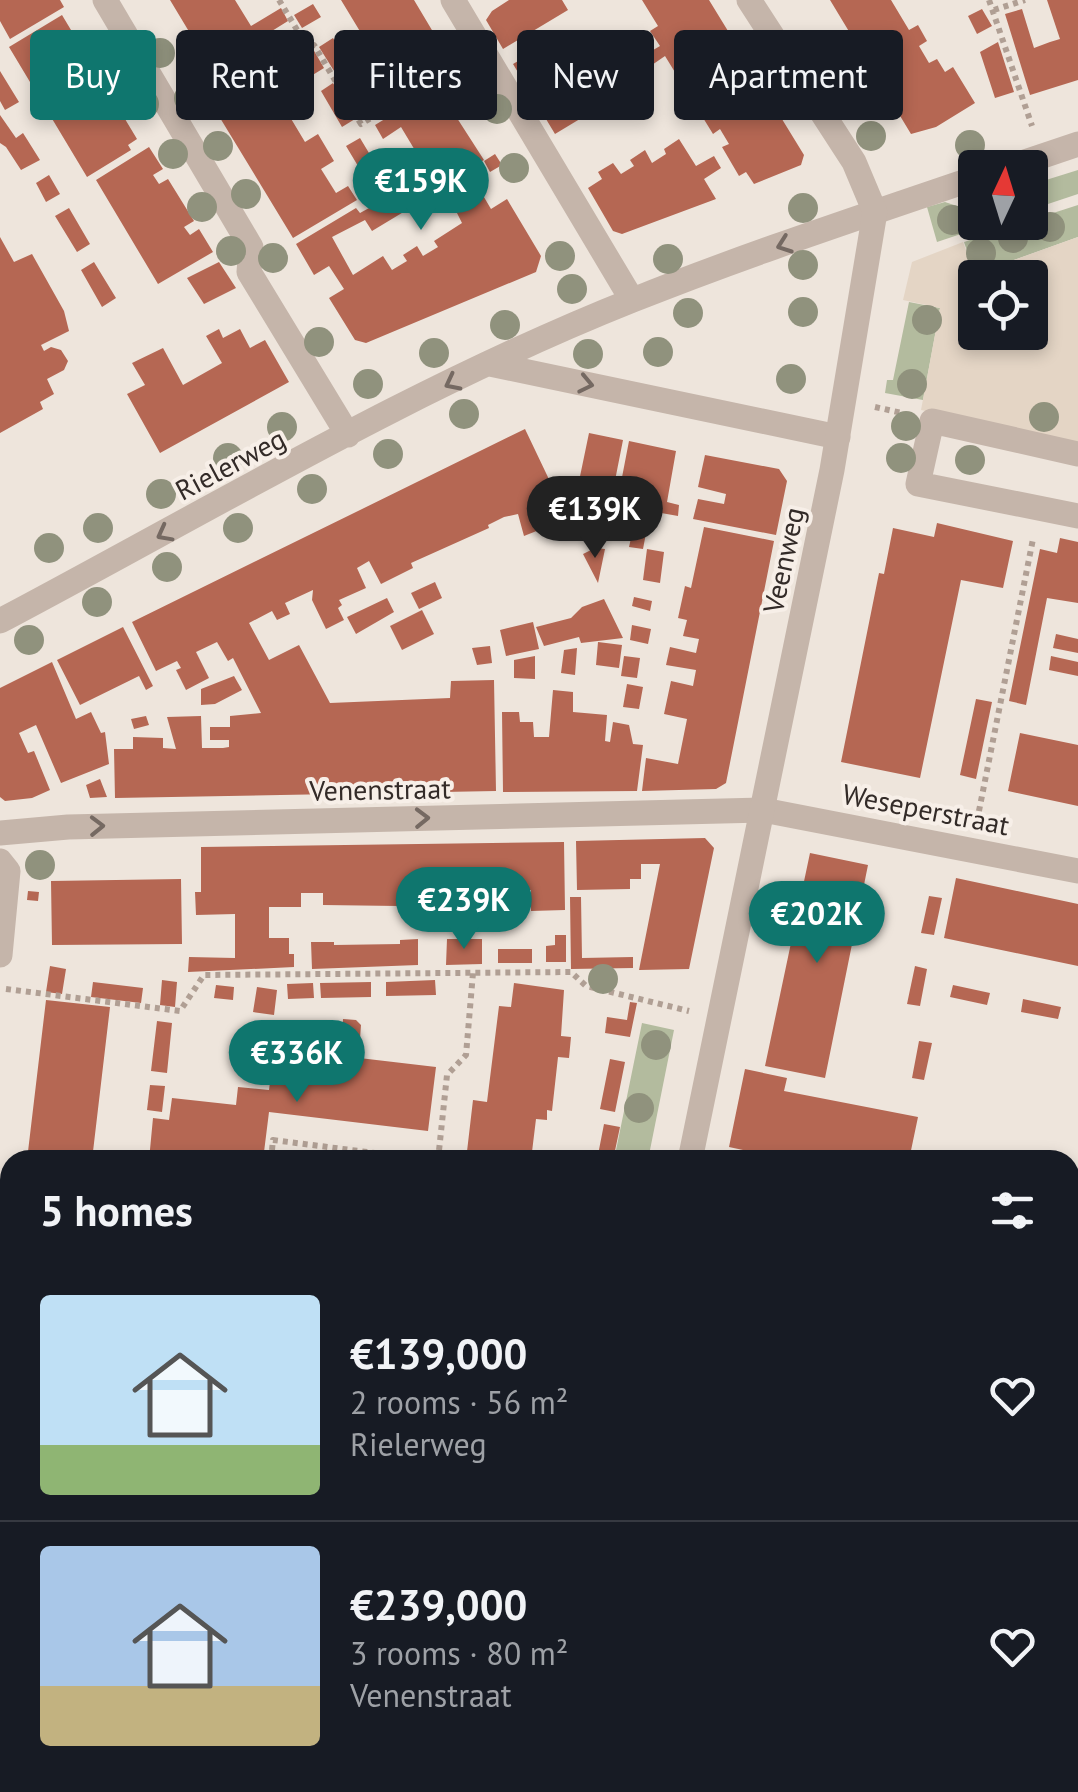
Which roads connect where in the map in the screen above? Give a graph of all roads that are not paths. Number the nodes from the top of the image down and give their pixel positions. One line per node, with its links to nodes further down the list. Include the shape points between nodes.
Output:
1 (106, 0): 10 (street, via 251,247 249,272)
2 (452, 0): 8 (street)
3 (749, 0): 7 (street, via 854,162)
4 (1078, 144): 5 (street)
5 (1048, 154)
6 (958, 184): 7 (street, Rielerweg)
7 (875, 212): 8 (street, Rielerweg, one-way to 8); 11 (street, Veenweg)
8 (632, 300): 9 (street, Rielerweg)
9 (490, 364): 10 (street, Rielerweg, one-way to 10); 11 (street, one-way to 11)
10 (348, 436): 14 (street, Rielerweg, one-way to 14)
11 (838, 437): 15 (street, Veenweg)
12 (1078, 454): 13 (street, via 932,421 918,484)
13 (1078, 516)
14 (0, 621)
15 (763, 810): 16 (street, Venenstraat, one-way to 15); 18 (street, Weseperstraat); 20 (street, Veenweg)
16 (0, 833)
17 (0, 861): 19 (street, via 8,871)
18 (1078, 870)
19 (0, 954)
20 (692, 1150)

